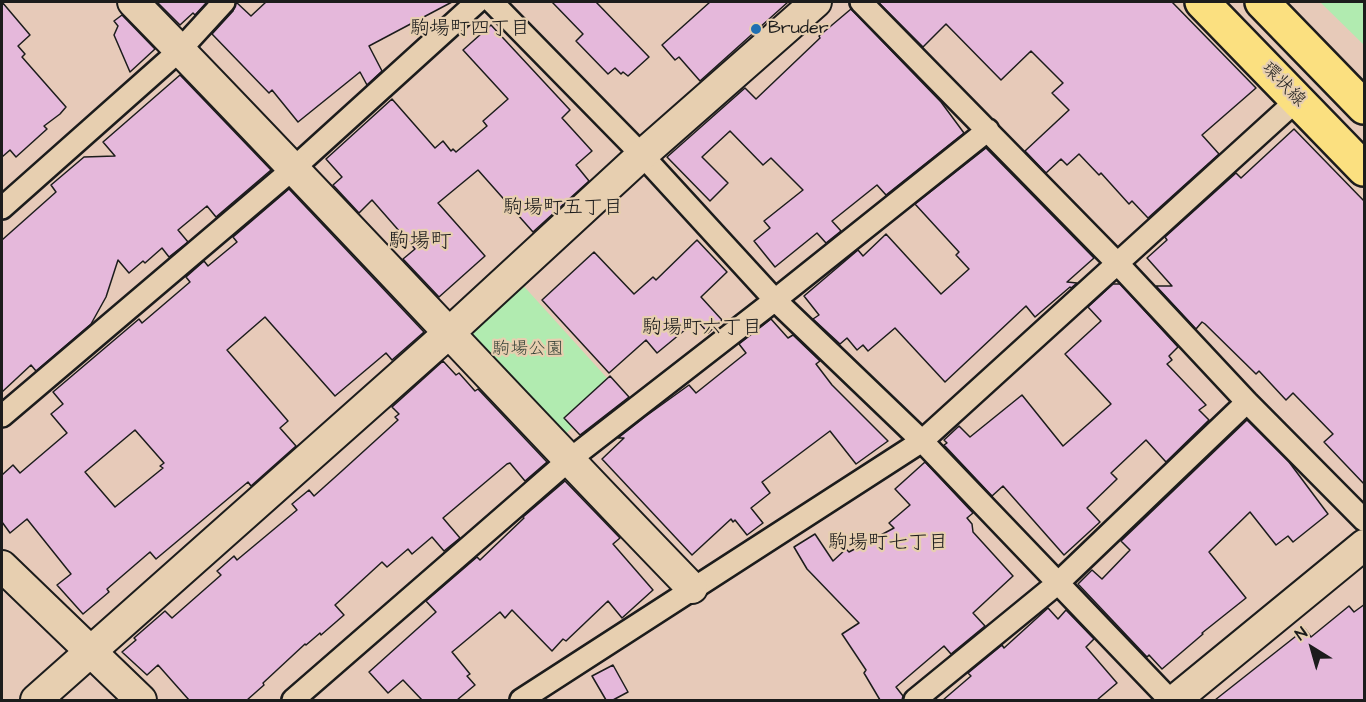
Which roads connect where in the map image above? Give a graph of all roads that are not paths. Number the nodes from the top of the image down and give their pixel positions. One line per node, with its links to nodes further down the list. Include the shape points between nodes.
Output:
1 (133, 2): 9 (street)
2 (224, 2): 9 (street)
3 (477, 2): 14 (street)
4 (492, 2): 13 (street)
5 (816, 2): 13 (street)
6 (861, 2): 12 (street)
7 (1202, 2): 10 (main road, 環状線)
8 (1262, 2): 11 (main road)
9 (180, 50): 14 (street); 16 (street)
10 (1297, 100): 15 (main road, 環状線); 17 (street)
11 (1365, 107)
12 (988, 130): 17 (street); 18 (street)
13 (642, 155): 18 (street); 19 (street)
14 (294, 168): 19 (street); 21 (street)
15 (1365, 169)
16 (2, 208)
17 (1118, 264): 20 (street); 22 (street)
18 (775, 300): 22 (street); 23 (street)
19 (450, 332): 23 (street); 29 (street)
20 (1247, 402): 24 (street); 27 (street)
21 (2, 416)
22 (922, 441): 27 (street); 28 (street)
23 (568, 460): 28 (street); 32 (street)
24 (1365, 520)
25 (1365, 545): 36 (street)
26 (2, 566): 29 (street)
27 (1058, 583): 34 (street); 35 (street)
28 (692, 588): 33 (street)
29 (92, 651): 30 (street); 31 (street)
30 (36, 700)
31 (141, 700)
32 (293, 700)
33 (521, 700)
34 (915, 700)
35 (1170, 700)
36 (1175, 700)

